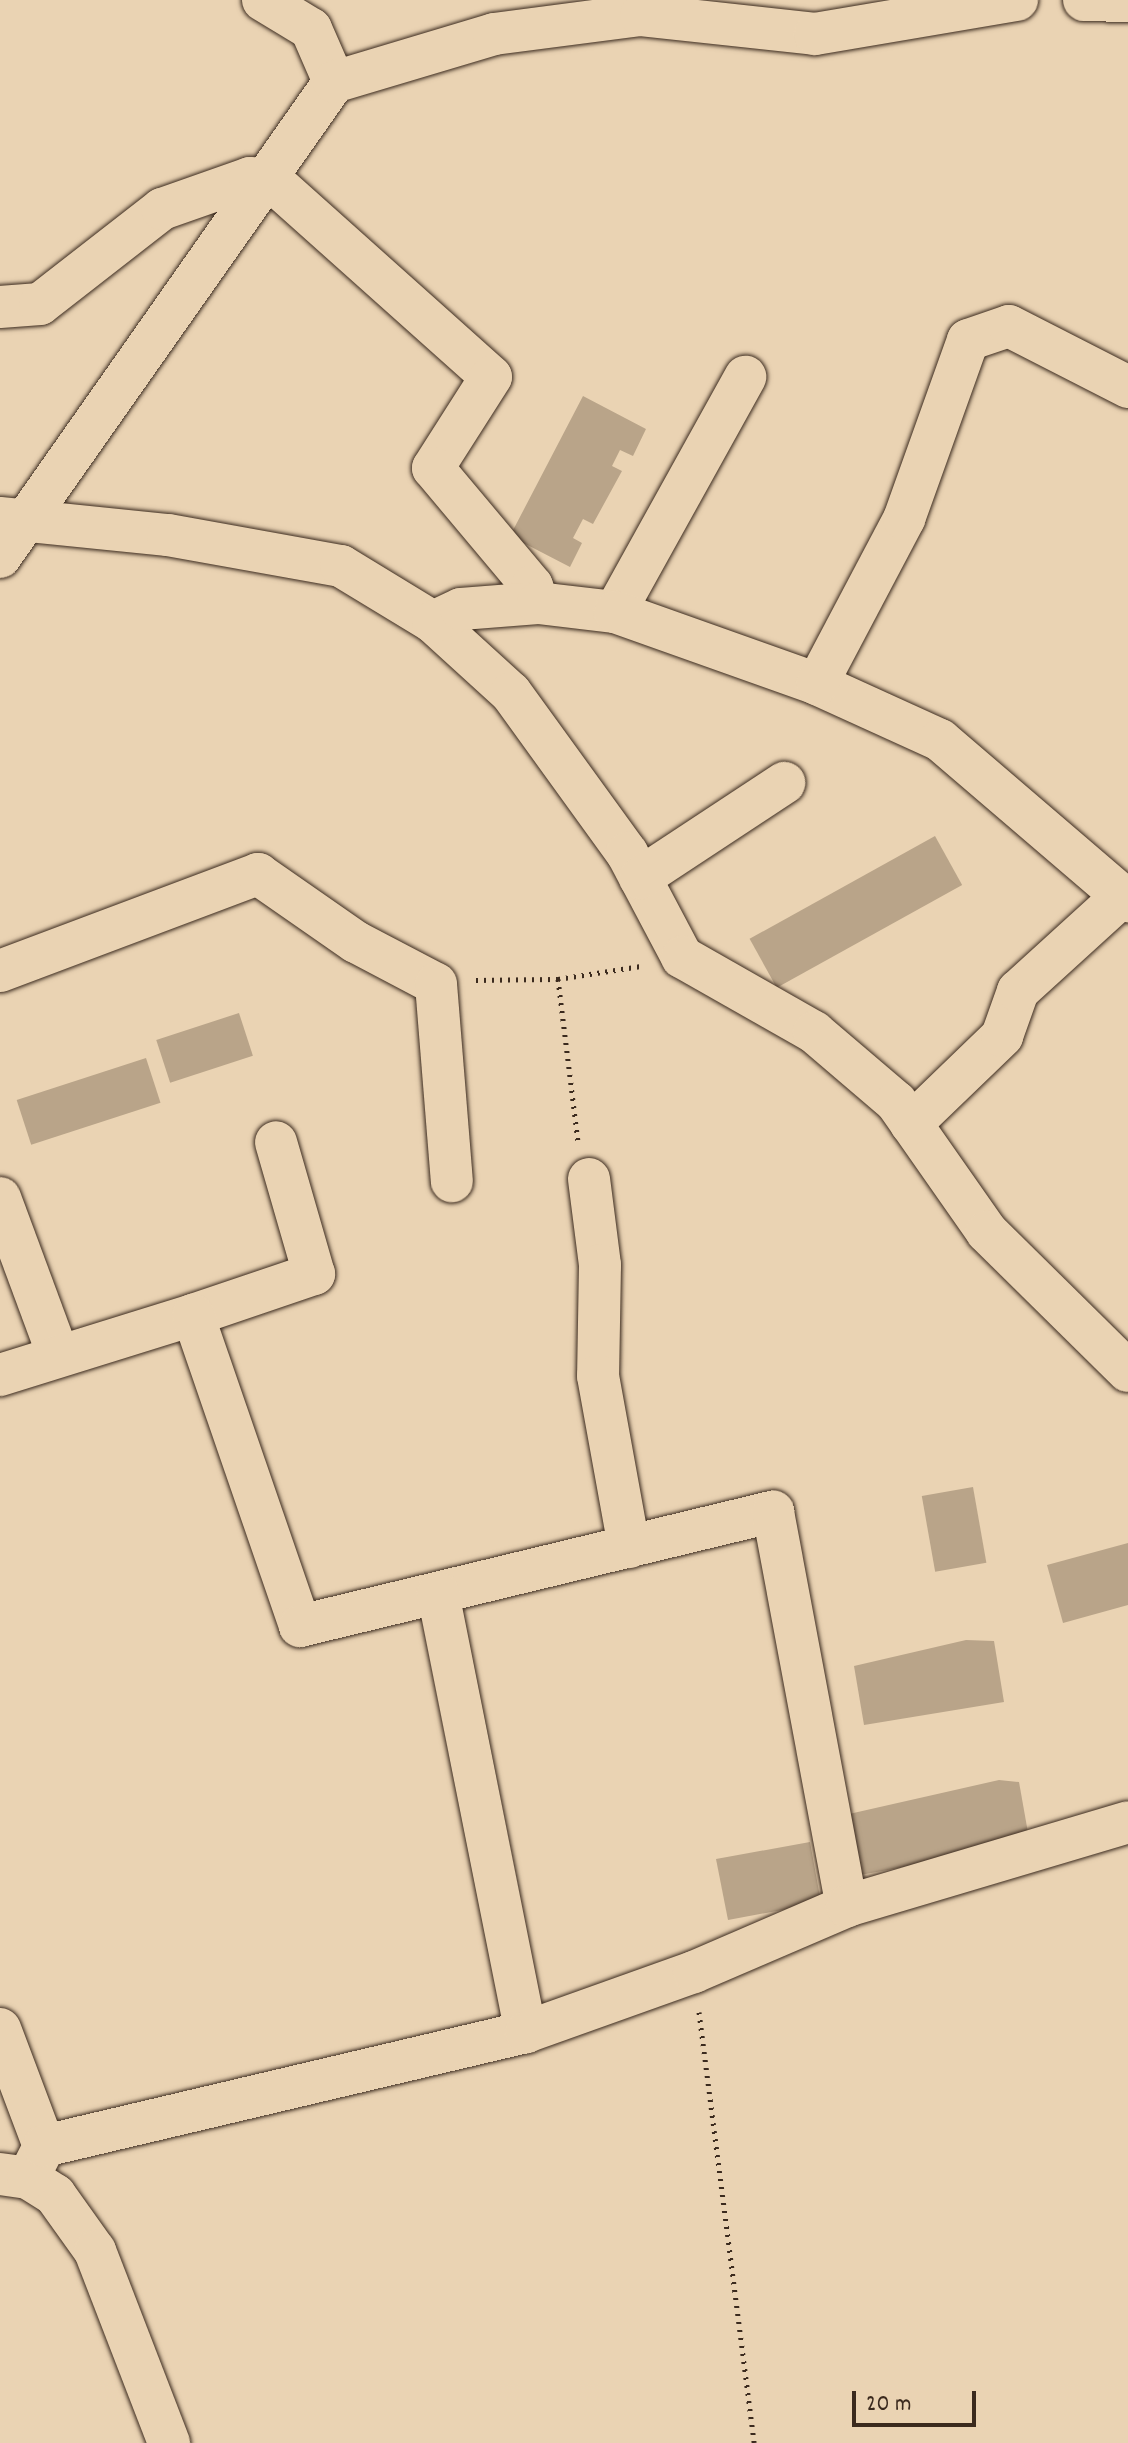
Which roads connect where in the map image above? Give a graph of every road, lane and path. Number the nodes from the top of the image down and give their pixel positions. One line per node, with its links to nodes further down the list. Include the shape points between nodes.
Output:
1 (263, 0): 5 (street)
2 (1017, 0): 6 (street, via 815,34 641,15 494,34)
3 (1084, 0): 4 (street)
4 (1128, 1)
5 (320, 15): 6 (street)
6 (334, 82): 7 (street)
7 (271, 180): 8 (street, via 250,178 162,209 40,304); 11 (street); 13 (street, via 491,377 433,468 532,586)
8 (0, 307)
9 (745, 377): 14 (street)
10 (1128, 387): 16 (street, via 1009,326 968,340 904,519)
11 (14, 518): 12 (street); 15 (street, via 341,566)
12 (0, 557)
13 (538, 603): 14 (street); 15 (street, via 461,609)
14 (615, 612): 16 (street)
15 (433, 622): 18 (street, via 511,693)
16 (817, 684): 19 (street, via 940,740)
17 (784, 783): 18 (street)
18 (640, 878): 20 (street)
19 (1124, 900): 24 (street, via 1018,991 1002,1036)
20 (682, 957): 22 (path); 24 (street, via 814,1032 896,1102)
21 (0, 971): 23 (street, via 258,874 356,942)
22 (558, 979): 23 (path); 26 (path, via 582,1171)
23 (436, 984): 27 (street)
24 (911, 1124): 31 (street, via 987,1232)
25 (276, 1142): 29 (street, via 314,1274)
26 (589, 1179): 33 (street, via 600,1265 598,1376)
27 (452, 1181)
28 (0, 1198): 30 (street)
29 (193, 1315): 30 (street); 34 (street, via 300,1626)
30 (58, 1355): 32 (street)
31 (1128, 1371)
32 (0, 1375)
33 (629, 1547): 34 (street); 36 (street, via 773,1512)
34 (438, 1593): 39 (street)
35 (1128, 1822): 36 (street)
36 (847, 1906): 37 (street)
37 (694, 1972): 39 (street); 42 (path)
38 (0, 2029): 40 (street)
39 (526, 2032): 40 (street)
40 (24, 2166): 41 (street, via 55,2195 95,2251)
41 (169, 2443)
42 (754, 2443)

